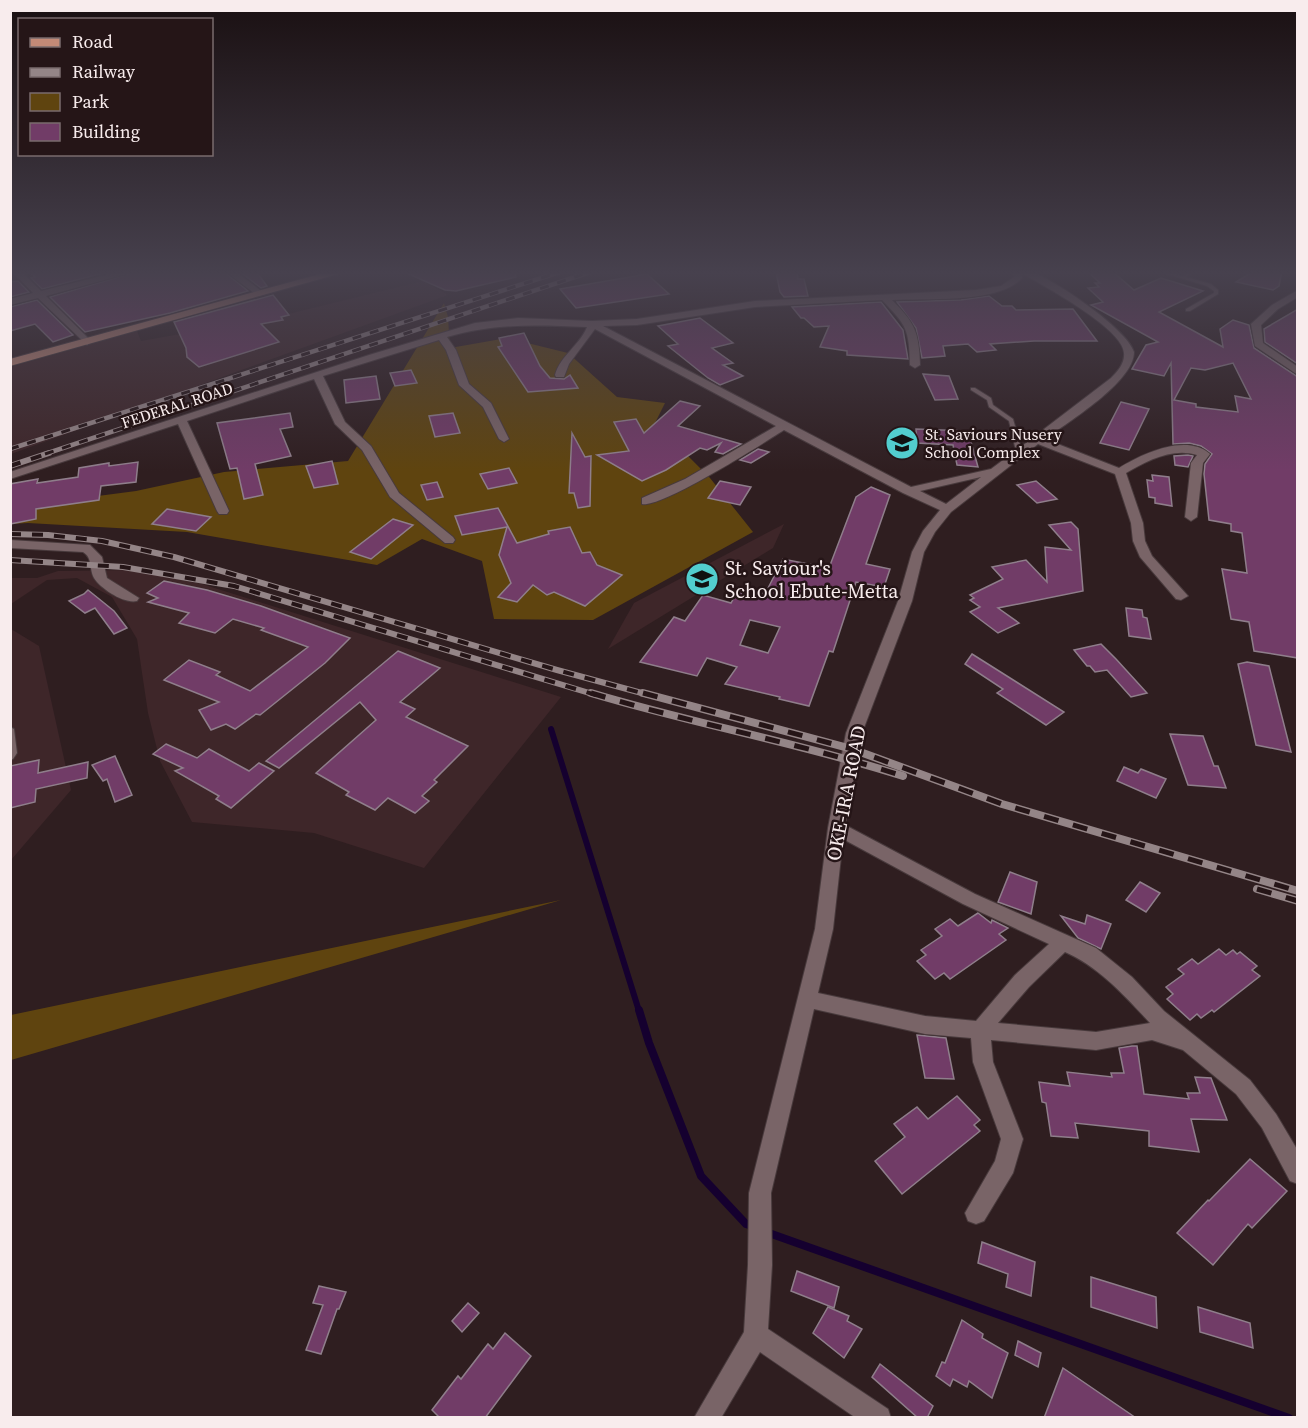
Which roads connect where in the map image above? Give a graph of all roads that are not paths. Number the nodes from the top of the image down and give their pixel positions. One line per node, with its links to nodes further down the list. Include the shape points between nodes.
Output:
1 (83, 338): 11 (street)
2 (103, 338): 11 (main road)
3 (436, 338): 15 (street, FEDERAL ROAD)
4 (442, 338): 21 (street, via 464,385 487,405)
5 (584, 338): 16 (street, via 561,367)
6 (617, 338): 10 (street)
7 (915, 338): 13 (street)
8 (1120, 338): 20 (street, OKE-IRA ROAD, via 1130,356 1124,370)
9 (1257, 338): 14 (street, via 1258,344)
10 (621, 340): 19 (street)
11 (87, 342): 12 (main road)
12 (10, 363)
13 (915, 365)
14 (1298, 372)
15 (317, 375): 18 (street, FEDERAL ROAD); 31 (street, via 340,424 367,448 394,495)
16 (560, 375)
17 (973, 389): 22 (lane, via 1011,420)
18 (181, 419): 25 (street, FEDERAL ROAD); 29 (street)
19 (784, 426): 26 (street); 27 (street)
20 (1035, 439): 22 (street, OKE-IRA ROAD); 24 (street)
21 (504, 440)
22 (1019, 451): 23 (street, OKE-IRA ROAD)
23 (994, 470): 26 (street); 28 (street, OKE-IRA ROAD)
24 (1120, 472): 30 (street, via 1140,460 1165,453 1181,450 1204,454 1197,463); 33 (street, via 1146,557)
25 (10, 476)
26 (907, 491): 28 (street)
27 (646, 501)
28 (947, 509): 37 (street, OKE-IRA ROAD, via 918,552 905,601 854,733)
29 (223, 511)
30 (1191, 517)
31 (449, 540)
32 (10, 544): 34 (street, via 86,548 96,555 101,578)
33 (1181, 596)
34 (132, 597)
35 (10, 729): 36 (lane)
36 (10, 757)
37 (836, 828): 38 (street, via 969,899); 39 (street, OKE-IRA ROAD, via 824,929)
38 (1064, 941): 40 (street, via 1022,981); 41 (street, via 1089,954 1125,983)
39 (807, 999): 40 (street, via 926,1025); 44 (street, OKE-IRA ROAD, via 760,1193)
40 (980, 1030): 41 (street, via 1096,1041 1152,1031); 43 (street, via 983,1062 1012,1139 1005,1165)
41 (1194, 1048): 42 (street, via 1243,1087 1269,1121)
42 (1298, 1173)
43 (976, 1213)
44 (756, 1335): 45 (street, OKE-IRA ROAD); 46 (street)
45 (706, 1418)
46 (879, 1418)

